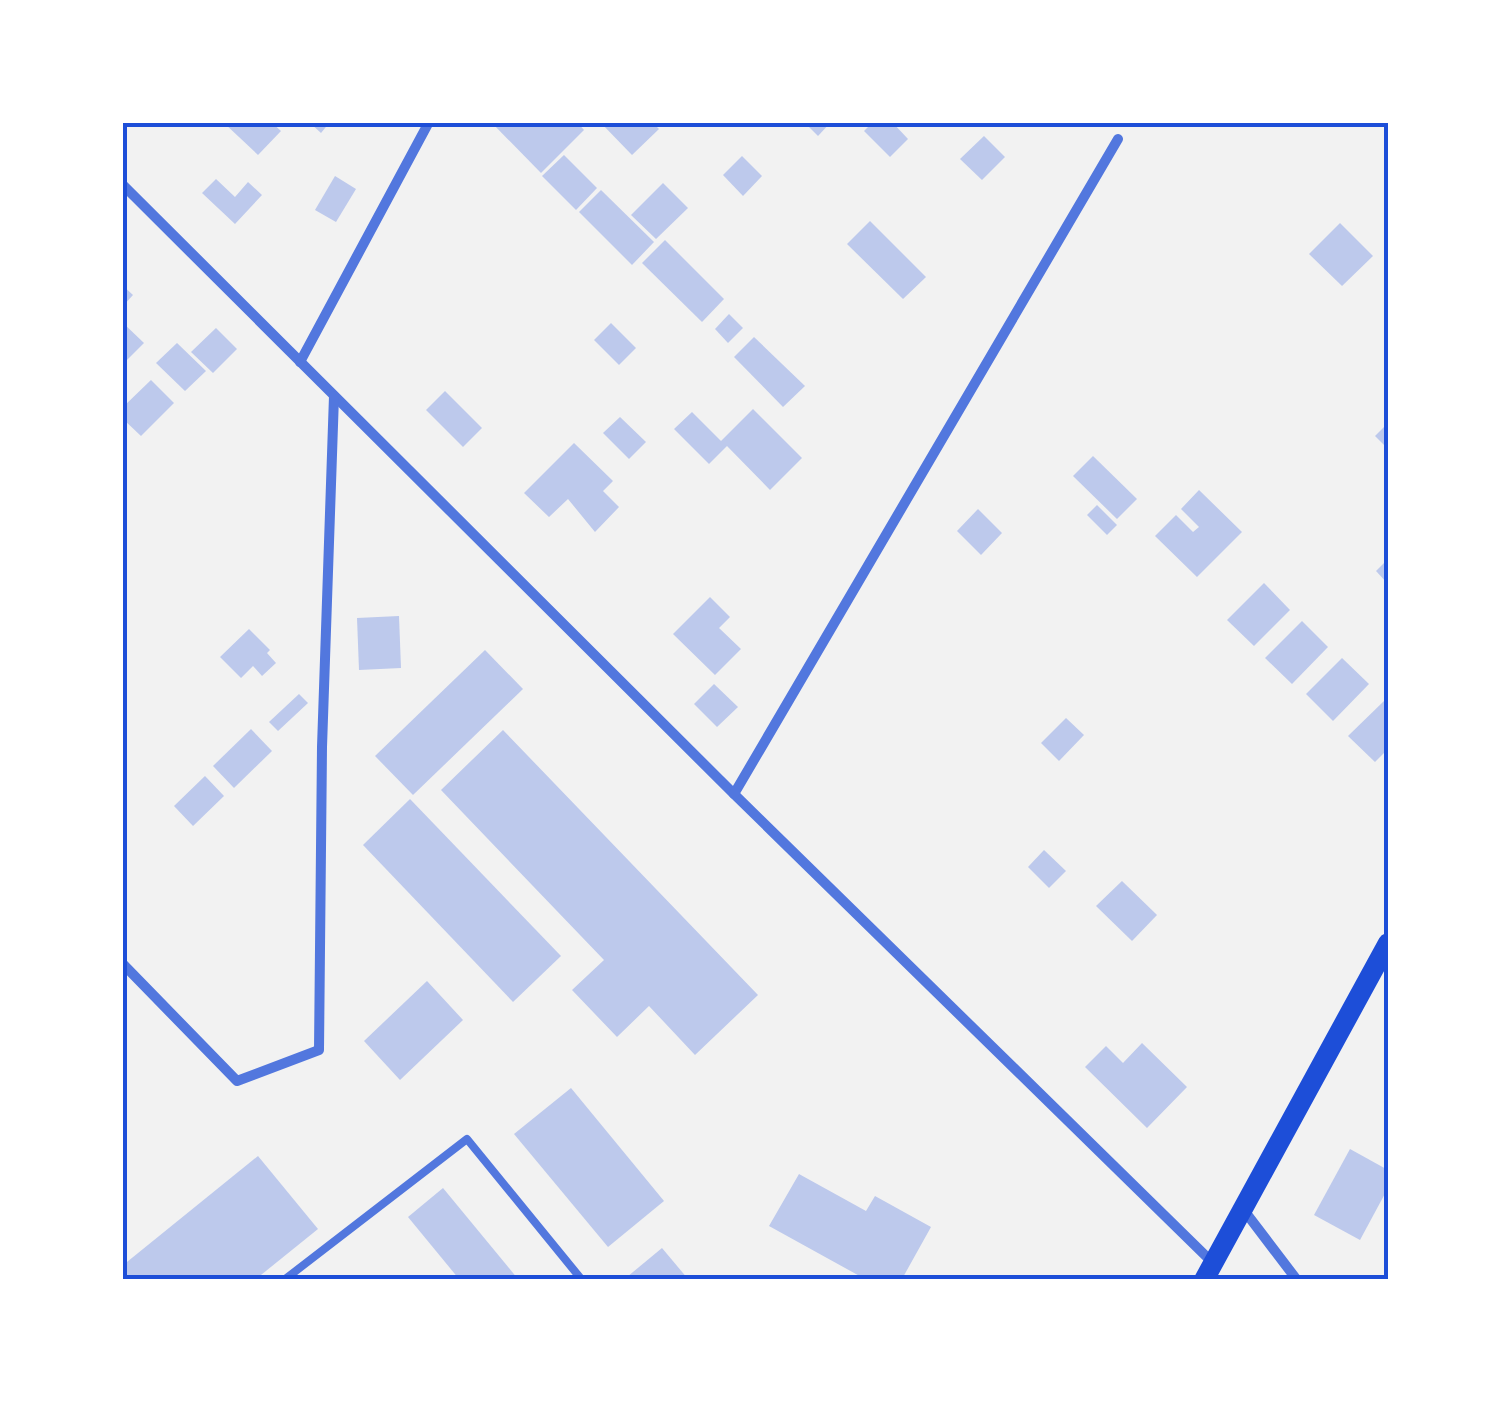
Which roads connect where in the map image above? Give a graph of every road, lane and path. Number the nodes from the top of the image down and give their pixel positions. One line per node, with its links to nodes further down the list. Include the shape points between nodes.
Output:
1 (429, 122): 4 (street)
2 (1118, 139): 6 (street)
3 (122, 184): 4 (street)
4 (300, 362): 5 (street)
5 (334, 396): 6 (street); 8 (street, via 319,1050 238,1081)
6 (734, 794): 10 (street)
7 (1388, 943): 9 (main road)
8 (122, 963)
9 (1243, 1210): 10 (main road); 13 (street)
10 (1208, 1272)
11 (284, 1280): 12 (lane, via 467,1139)
12 (582, 1280)
13 (1297, 1280)

